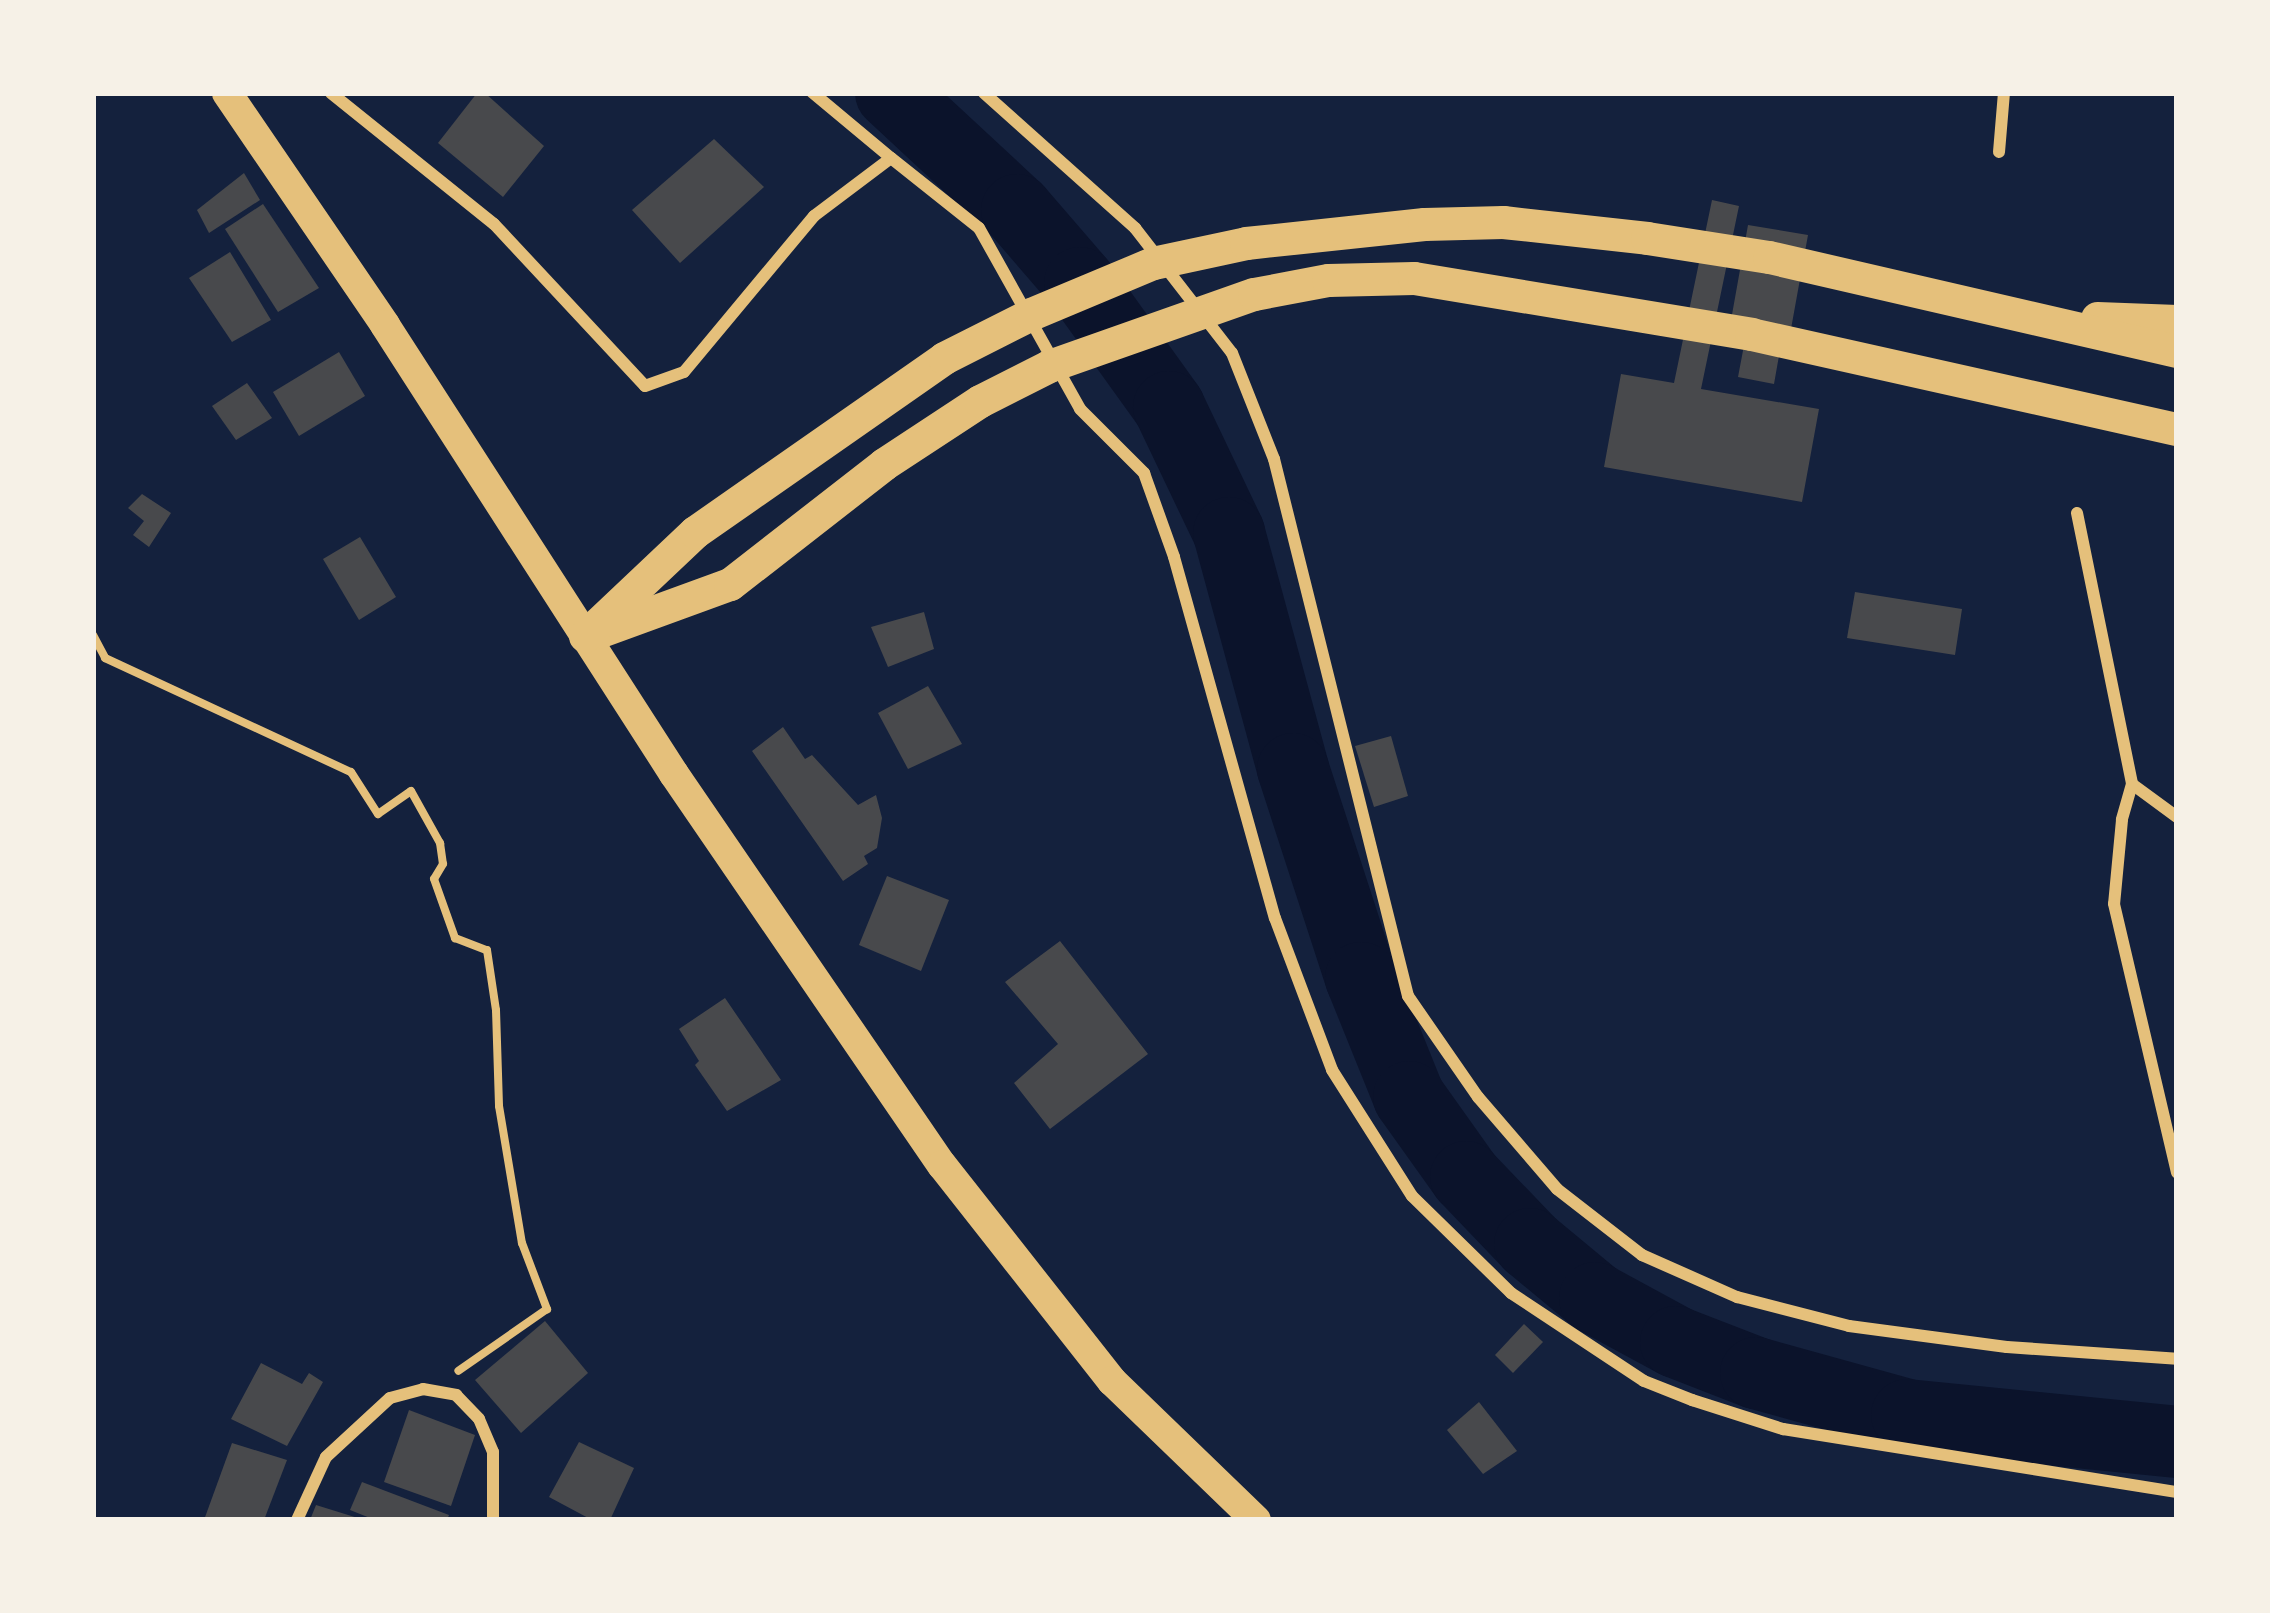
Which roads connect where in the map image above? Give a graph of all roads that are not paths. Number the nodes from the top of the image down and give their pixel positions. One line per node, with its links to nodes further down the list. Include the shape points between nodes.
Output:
1 (227, 93): 13 (main road)
2 (331, 93): 7 (street, via 494,224 646,386 684,372 814,216)
3 (812, 93): 7 (street)
4 (984, 93): 17 (street, via 1135,227 1232,353 1274,459 1408,996 1556,1189 1642,1255 1737,1297 1849,1326)
5 (2004, 93): 6 (street)
6 (1999, 152)
7 (891, 158): 18 (street, via 979,228 1081,409 1144,473 1283,940 1332,1070 1412,1196 1511,1293 1644,1382 1783,1429)
8 (2023, 316): 9 (highway); 10 (highway); 13 (highway, via 1769,257 1503,222 1246,243 1153,263 944,358 695,532)
9 (2177, 321)
10 (2177, 351)
11 (2177, 429): 13 (highway, via 1751,334 1414,278 1328,280 1254,295 1049,366 884,464 730,584)
12 (2077, 512): 14 (street)
13 (585, 637): 21 (main road, via 865,1058 1018,1266 1112,1381)
14 (2132, 784): 15 (street); 16 (street, via 2114,904)
15 (2177, 817)
16 (2177, 1173)
17 (2177, 1359)
18 (2177, 1492)
19 (296, 1520): 20 (street, via 326,1456 389,1398 429,1390 456,1395 478,1419 494,1452)
20 (493, 1520)
21 (1256, 1520)

